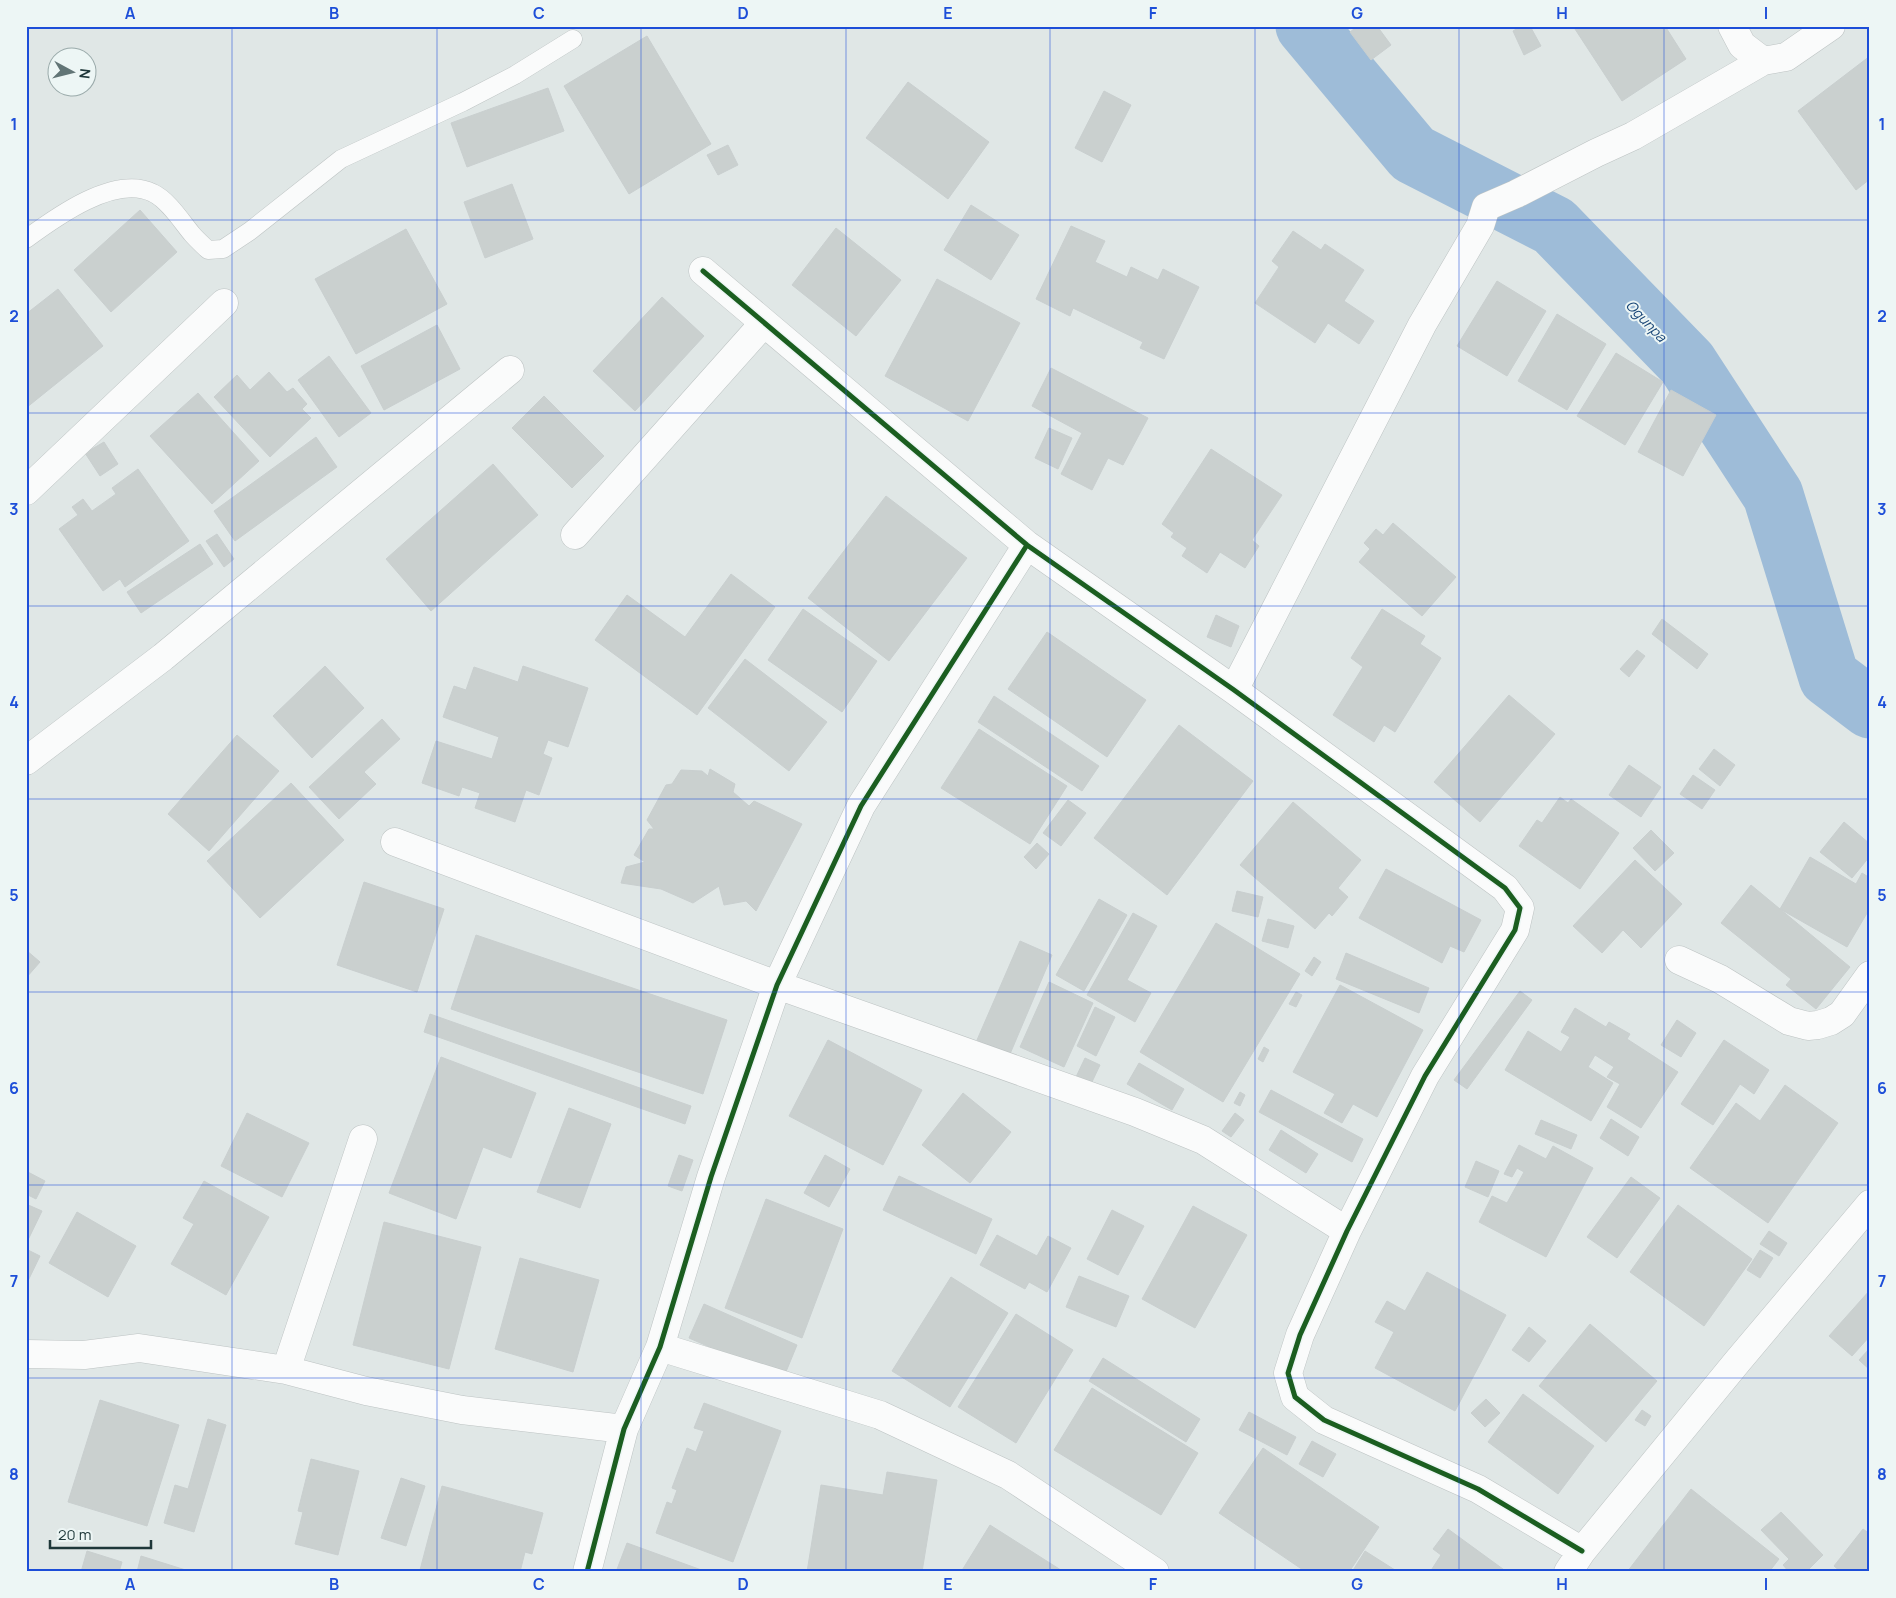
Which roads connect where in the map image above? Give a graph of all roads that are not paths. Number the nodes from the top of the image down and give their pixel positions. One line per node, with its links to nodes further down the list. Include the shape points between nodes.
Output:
1 (1732, 26): 4 (street, via 1742,45)
2 (1831, 26): 4 (street, via 1786,57)
3 (573, 39): 5 (lane, via 463,102 341,160 223,249 208,250 176,212 154,193 130,188 104,192 49,222)
4 (1763, 61): 13 (street, via 1633,136 1486,207 1480,226 1422,326)
5 (26, 239)
6 (703, 272): 8 (street)
7 (224, 303): 10 (street)
8 (764, 323): 11 (street); 12 (street)
9 (510, 370): 14 (street, via 163,657)
10 (26, 491)
11 (575, 535)
12 (1027, 545): 13 (street); 18 (street, via 861,806)
13 (1234, 690): 21 (street, via 1505,888 1520,908 1515,930 1425,1076)
14 (26, 761)
15 (395, 842): 18 (street)
16 (1679, 960): 17 (street, via 1789,1021 1808,1026 1831,1021 1842,1014)
17 (1870, 975)
18 (777, 985): 21 (street, via 1134,1112 1203,1140); 22 (street, via 711,1178)
19 (363, 1139): 24 (street)
20 (1870, 1204): 26 (street)
21 (1347, 1231): 26 (street, via 1300,1335 1288,1373 1295,1397 1324,1420 1478,1489)
22 (660, 1347): 25 (street); 28 (street, via 880,1415 1008,1475)
23 (26, 1354): 24 (street, via 84,1356 138,1348)
24 (286, 1370): 25 (street, via 366,1391 462,1410)
25 (624, 1429): 27 (street)
26 (1575, 1562)
27 (587, 1572)
28 (1155, 1572)

